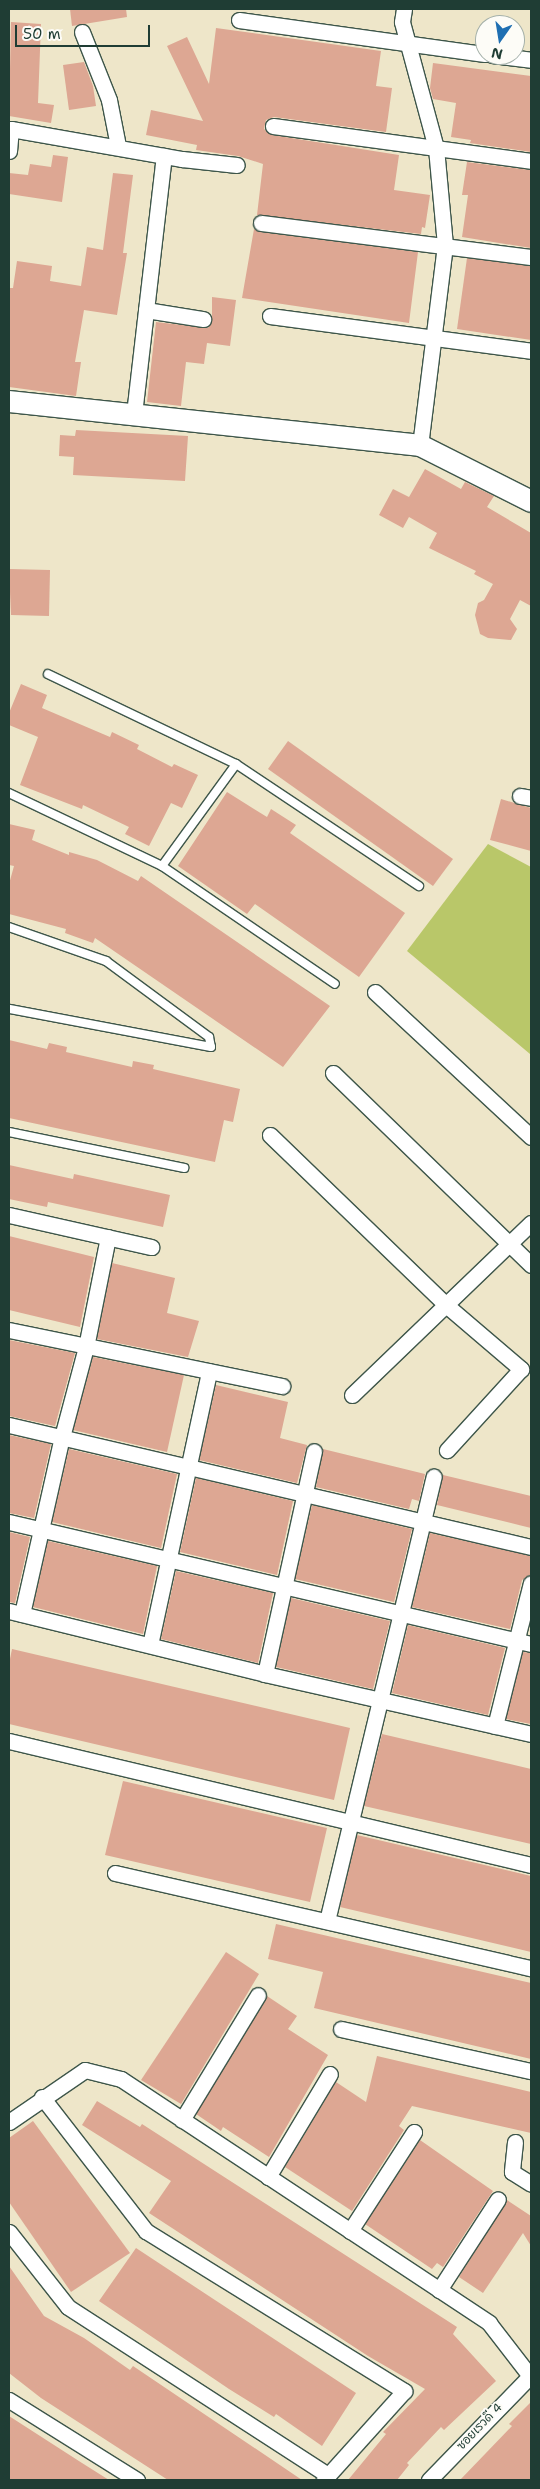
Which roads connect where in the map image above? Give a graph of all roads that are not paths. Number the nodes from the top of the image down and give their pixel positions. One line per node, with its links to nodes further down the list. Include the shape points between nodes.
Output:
1 (404, 9): 4 (street, via 402,22)
2 (239, 20): 4 (street)
3 (82, 32): 7 (street, via 109,100)
4 (408, 43): 5 (street); 8 (street)
5 (475, 53)
6 (273, 126): 8 (street)
7 (118, 146): 9 (street, via 11,130); 10 (street)
8 (436, 148): 11 (street); 14 (street)
9 (9, 151)
10 (164, 156): 12 (street); 16 (street)
11 (531, 161)
12 (238, 165)
13 (261, 223): 14 (street)
14 (445, 245): 15 (street); 19 (street)
15 (531, 257)
16 (146, 310): 18 (street); 22 (street)
17 (270, 316): 19 (street)
18 (203, 319)
19 (433, 336): 20 (street); 23 (street)
20 (531, 352)
21 (9, 401): 22 (street)
22 (134, 414): 23 (street)
23 (420, 445): 24 (street)
24 (531, 501)
25 (48, 674): 26 (lane)
26 (236, 764): 28 (lane); 29 (lane)
27 (9, 793): 28 (lane)
28 (162, 866): 31 (lane)
29 (420, 886)
30 (9, 927): 33 (lane, via 106,961 209,1037 210,1048)
31 (335, 984)
32 (375, 992): 37 (street)
33 (9, 1009)
34 (333, 1073): 42 (street)
35 (9, 1132): 38 (lane)
36 (270, 1136): 45 (street)
37 (531, 1136)
38 (184, 1168)
39 (9, 1215): 41 (street)
40 (531, 1223): 42 (street)
41 (108, 1238): 43 (street); 47 (street)
42 (509, 1244): 44 (street); 45 (street)
43 (151, 1247)
44 (531, 1265)
45 (446, 1305): 50 (street); 53 (street, via 521,1369)
46 (9, 1330): 47 (street)
47 (86, 1346): 48 (street); 52 (street)
48 (210, 1371): 49 (street); 55 (street)
49 (282, 1386)
50 (352, 1396)
51 (9, 1425): 52 (street)
52 (62, 1437): 55 (street); 60 (street)
53 (447, 1450)
54 (314, 1451): 57 (street)
55 (188, 1467): 57 (street); 62 (street)
56 (434, 1477): 59 (street)
57 (304, 1494): 59 (street); 64 (street)
58 (9, 1522): 60 (street)
59 (424, 1522): 61 (street); 66 (street)
60 (40, 1529): 62 (street); 65 (street)
61 (531, 1547)
62 (168, 1559): 64 (street); 68 (street)
63 (531, 1584): 67 (street)
64 (284, 1586): 66 (street); 69 (street)
65 (16, 1612): 68 (street)
66 (401, 1614): 67 (street); 70 (street)
67 (524, 1642): 71 (street)
68 (150, 1645): 69 (street)
69 (265, 1674): 70 (street)
70 (380, 1700): 71 (street); 74 (street)
71 (495, 1726): 72 (street)
72 (531, 1734)
73 (9, 1741): 74 (street)
74 (351, 1822): 75 (street); 77 (street)
75 (531, 1865)
76 (115, 1873): 77 (street)
77 (327, 1921): 78 (street)
78 (531, 1968)
79 (258, 1995): 84 (street)
80 (341, 2029): 81 (street)
81 (531, 2070)
82 (330, 2074): 88 (street)
83 (42, 2097): 84 (street, via 85,2070 121,2079); 85 (street); 96 (street, via 146,2230 404,2391)
84 (182, 2120): 88 (street)
85 (9, 2122)
86 (414, 2132): 91 (street)
87 (515, 2142): 89 (street, via 512,2172)
88 (268, 2177): 91 (street)
89 (531, 2184)
90 (498, 2198): 93 (street)
91 (350, 2231): 93 (street)
92 (9, 2232): 96 (street, via 68,2307)
93 (439, 2290): 94 (street, via 489,2323)
94 (531, 2375): 98 (street, ซอยเรวดี 4)
95 (9, 2400): 97 (street)
96 (326, 2477)
97 (137, 2480)
98 (429, 2480)

